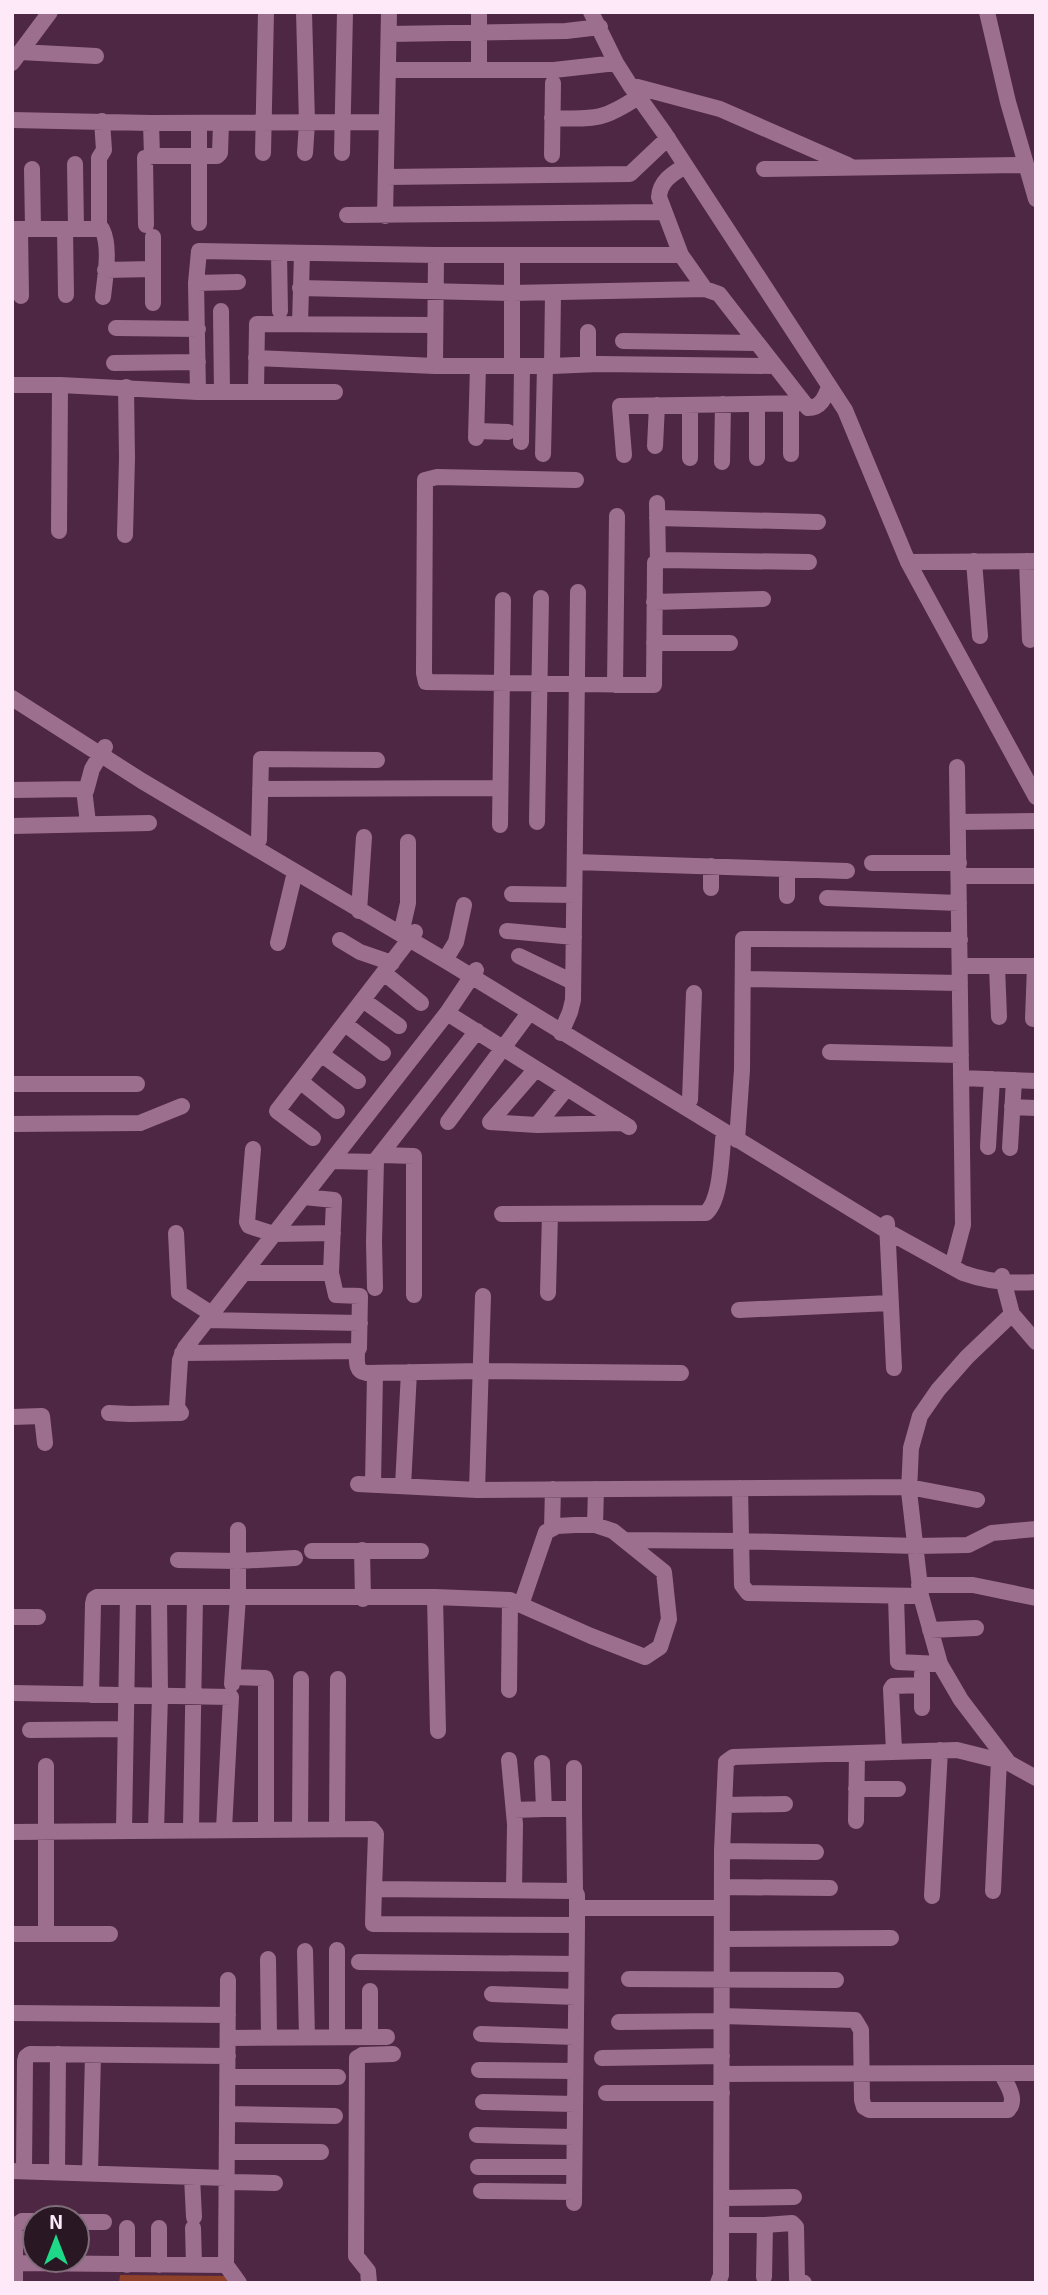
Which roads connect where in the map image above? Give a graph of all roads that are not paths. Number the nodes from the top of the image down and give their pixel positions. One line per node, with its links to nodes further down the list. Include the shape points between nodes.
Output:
1 (50, 12): 13 (street)
2 (266, 12): 23 (street)
3 (304, 12): 28 (street)
4 (345, 12): 22 (street)
5 (389, 12): 11 (street)
6 (479, 12): 10 (street)
7 (591, 12): 9 (street)
8 (987, 12): 37 (street)
9 (600, 27): 10 (street); 14 (street)
10 (479, 33): 11 (street); 15 (street)
11 (389, 34): 16 (street)
12 (96, 56): 13 (street)
13 (16, 58)
14 (616, 63): 15 (street, via 554,70); 18 (street)
15 (479, 70): 16 (street)
16 (388, 71): 24 (street)
17 (553, 83): 19 (street)
18 (634, 91): 19 (street, via 613,114 594,119); 29 (street); 39 (street, via 720,108)
19 (552, 118): 33 (street)
20 (12, 120): 21 (street)
21 (102, 121): 25 (street); 50 (street)
22 (342, 121): 24 (street); 28 (street); 32 (street)
23 (264, 122): 27 (street); 28 (street); 31 (street)
24 (387, 122): 42 (street)
25 (151, 123): 26 (street); 34 (street)
26 (199, 123): 27 (street); 35 (street)
27 (220, 123): 35 (street, via 220,153)
28 (307, 123): 30 (street)
29 (668, 138): 38 (street); 42 (street, via 630,174)
30 (305, 152)
31 (263, 153)
32 (342, 153)
33 (552, 155)
34 (152, 156): 35 (street); 56 (street, via 145,158)
35 (199, 156): 47 (street)
36 (75, 164): 49 (street)
37 (1026, 165): 39 (street); 43 (street)
38 (685, 166): 44 (street, via 660,188); 90 (street)
39 (854, 167): 41 (street)
40 (32, 169): 48 (street)
41 (764, 169)
42 (386, 177): 46 (street)
43 (1036, 199)
44 (663, 212): 46 (street); 54 (street)
45 (347, 215): 46 (street)
46 (385, 216)
47 (199, 223)
48 (22, 229): 49 (street); 66 (street)
49 (71, 229): 50 (street); 65 (street)
50 (99, 229): 57 (street, via 104,233)
51 (279, 253): 52 (street); 59 (street, via 198,252); 70 (street)
52 (302, 253): 53 (street); 60 (street)
53 (436, 255): 55 (street); 62 (street)
54 (681, 255): 55 (street); 61 (street)
55 (512, 256): 63 (street)
56 (153, 269): 57 (street); 68 (street)
57 (105, 270): 67 (street)
58 (238, 282): 59 (street)
59 (196, 283): 74 (street)
60 (300, 288): 62 (street); 71 (street)
61 (705, 289): 64 (street); 77 (street, via 719,294)
62 (435, 292): 63 (street); 72 (street)
63 (511, 293): 64 (street); 83 (street)
64 (554, 293): 84 (street)
65 (66, 295)
66 (20, 296)
67 (103, 297)
68 (153, 303)
69 (221, 311): 93 (street)
70 (280, 311)
71 (300, 324): 72 (street); 78 (street, via 257,324)
72 (435, 325): 81 (street)
73 (116, 328): 74 (street)
74 (198, 329): 79 (street)
75 (588, 332): 86 (street)
76 (623, 341): 77 (street)
77 (755, 343): 85 (street)
78 (256, 358): 81 (street); 91 (street)
79 (198, 362): 80 (street); 92 (street)
80 (114, 363)
81 (435, 366): 82 (street)
82 (478, 366): 83 (street); 83 (street, via 477,434 514,437)
83 (517, 366): 84 (street)
84 (548, 366): 86 (street); 101 (street)
85 (774, 366): 86 (street); 95 (street)
86 (595, 369)
87 (12, 385): 88 (street)
88 (60, 385): 89 (street); 110 (street)
89 (126, 387): 92 (street); 111 (street)
90 (829, 387): 95 (street, via 823,402 813,408); 116 (street, via 845,410)
91 (256, 391): 93 (street); 94 (street)
92 (198, 392): 93 (street)
93 (222, 392)
94 (335, 392)
95 (797, 403): 97 (street); 102 (street)
96 (723, 404): 97 (street); 99 (street); 106 (street)
97 (757, 404): 105 (street)
98 (657, 405): 99 (street); 100 (street); 103 (street, via 620,406)
99 (691, 405): 104 (street)
100 (656, 446)
101 (543, 454)
102 (791, 454)
103 (624, 455)
104 (690, 458)
105 (757, 458)
106 (722, 462)
107 (576, 480): 126 (street, via 425,480 425,680 429,684)
108 (617, 516): 129 (street)
109 (818, 522): 112 (street, via 657,510)
110 (59, 531)
111 (125, 535)
112 (658, 561): 115 (street); 121 (street)
113 (974, 561): 114 (street); 116 (street); 122 (street)
114 (1032, 561): 123 (street)
115 (809, 562)
116 (908, 562): 139 (street)
117 (578, 592): 128 (street)
118 (541, 598): 127 (street)
119 (763, 599): 121 (street)
120 (503, 600): 126 (street)
121 (654, 602): 124 (street)
122 (979, 636)
123 (1030, 640)
124 (654, 643): 125 (street); 129 (street, via 654,685)
125 (730, 643)
126 (502, 684): 127 (street); 135 (street)
127 (539, 684): 128 (street); 141 (street)
128 (577, 685): 129 (street); 150 (street)
129 (615, 685)
130 (12, 690): 132 (street)
131 (12, 698): 132 (street)
132 (103, 751): 138 (street); 148 (street)
133 (377, 760): 136 (street, via 263,758)
134 (957, 768): 142 (street)
135 (500, 788): 136 (street); 145 (street)
136 (260, 789): 148 (street)
137 (12, 790): 138 (street)
138 (86, 790): 143 (street)
139 (1036, 797)
140 (1036, 821): 142 (street)
141 (537, 822)
142 (958, 822): 154 (street)
143 (88, 823): 144 (street); 146 (street)
144 (149, 823)
145 (500, 825)
146 (12, 826)
147 (364, 837): 165 (street)
148 (251, 839): 156 (street)
149 (408, 842): 167 (street)
150 (575, 862): 152 (street); 160 (street)
151 (872, 863): 154 (street)
152 (711, 866): 153 (street); 158 (street)
153 (788, 869): 155 (street); 161 (street)
154 (959, 869): 157 (street); 163 (street)
155 (846, 871)
156 (300, 872): 165 (street); 171 (street)
157 (1036, 876)
158 (711, 888)
159 (512, 894): 160 (street)
160 (574, 895): 168 (street)
161 (788, 896)
162 (827, 898): 163 (street)
163 (959, 903): 170 (street)
164 (464, 905): 173 (street, via 460,929)
165 (360, 906): 167 (street)
166 (507, 931): 168 (street)
167 (409, 933): 173 (street); 176 (street)
168 (574, 937): 180 (street)
169 (340, 940): 176 (street)
170 (960, 940): 178 (street); 179 (street, via 743,939)
171 (278, 943)
172 (519, 956): 180 (street)
173 (447, 957): 177 (street)
174 (997, 966): 175 (street); 178 (street); 186 (street)
175 (1036, 966): 187 (street)
176 (388, 968): 182 (street); 183 (street)
177 (474, 973): 184 (street); 185 (street); 190 (street)
178 (960, 975): 179 (street); 196 (street)
179 (744, 979): 215 (street, via 742,1070)
180 (573, 982): 190 (street)
181 (694, 993): 207 (street)
182 (363, 1000): 188 (street); 189 (street)
183 (421, 1003)
184 (447, 1013): 191 (street); 221 (street)
185 (529, 1013): 190 (street); 192 (street)
186 (999, 1017)
187 (1033, 1019)
188 (345, 1024): 194 (street); 195 (street)
189 (399, 1026)
190 (564, 1028): 207 (street)
191 (477, 1031): 192 (street); 220 (street)
192 (502, 1048): 197 (street); 212 (street)
193 (830, 1052): 196 (street)
194 (383, 1053)
195 (321, 1054): 201 (street); 202 (street)
196 (961, 1055): 198 (street)
197 (537, 1069): 206 (street); 214 (street, via 490,1122)
198 (961, 1078): 199 (street); 229 (street, via 963,1225)
199 (992, 1079): 200 (street); 217 (street)
200 (1014, 1080): 203 (street); 209 (street)
201 (300, 1081): 211 (street); 216 (street, via 277,1111)
202 (358, 1081)
203 (1036, 1081)
204 (12, 1084): 205 (street)
205 (136, 1084)
206 (567, 1088): 214 (street); 214 (street, via 626,1125)
207 (685, 1100): 215 (street)
208 (182, 1106): 213 (street, via 140,1123)
209 (1012, 1107): 210 (street); 218 (street)
210 (1036, 1108)
211 (337, 1111)
212 (448, 1122)
213 (12, 1124)
214 (537, 1125)
215 (733, 1134): 224 (street, via 716,1197 706,1213); 225 (street)
216 (313, 1138)
217 (988, 1147)
218 (1010, 1148)
219 (253, 1149): 228 (street, via 247,1222 254,1229)
220 (378, 1159): 221 (street); 235 (street); 237 (street, via 414,1156)
221 (332, 1161): 222 (street)
222 (304, 1197): 227 (street, via 334,1200); 228 (street)
223 (502, 1214): 224 (street)
224 (550, 1214): 236 (street)
225 (887, 1226): 229 (street); 233 (street, via 963,1273); 239 (street)
226 (176, 1233): 242 (street, via 179,1293)
227 (333, 1233): 228 (street); 231 (street)
228 (274, 1234): 230 (street)
229 (954, 1258): 233 (street)
230 (244, 1273): 231 (street); 242 (street)
231 (331, 1273): 243 (street, via 337,1295 360,1296)
232 (1036, 1274): 233 (street)
233 (1002, 1279): 234 (street); 241 (street)
234 (1036, 1282)
235 (375, 1288)
236 (548, 1293)
237 (414, 1295)
238 (483, 1296): 248 (street)
239 (890, 1303): 240 (street); 247 (street)
240 (739, 1310)
241 (1012, 1314): 244 (street); 256 (street, via 960,1365 920,1416 911,1448)
242 (210, 1317): 243 (street); 246 (street)
243 (360, 1323): 245 (street)
244 (1033, 1336)
245 (357, 1351): 246 (street); 250 (street, via 361,1372)
246 (182, 1353): 252 (street, via 177,1407 181,1413)
247 (894, 1368)
248 (481, 1371): 249 (street); 251 (street); 260 (street)
249 (409, 1372): 250 (street); 255 (street)
250 (375, 1373): 255 (street, via 365,1485)
251 (681, 1373)
252 (109, 1413)
253 (12, 1417): 254 (street, via 42,1416)
254 (45, 1443)
255 (403, 1486): 260 (street)
256 (909, 1487): 257 (street); 261 (street); 268 (street)
257 (740, 1488): 259 (street); 267 (street)
258 (553, 1489): 259 (street); 260 (street); 263 (street)
259 (596, 1489): 262 (street)
260 (477, 1490)
261 (976, 1500)
262 (595, 1525): 263 (street); 266 (street)
263 (552, 1528): 284 (street, via 546,1532)
264 (1036, 1529): 268 (street, via 992,1533 968,1545)
265 (238, 1530): 274 (street)
266 (625, 1540): 267 (street); 284 (street, via 664,1572 669,1619 660,1647 645,1657)
267 (740, 1541): 268 (street); 276 (street, via 742,1585 748,1593)
268 (916, 1546): 275 (street)
269 (362, 1550): 270 (street); 271 (street); 283 (street)
270 (312, 1551)
271 (421, 1551)
272 (295, 1558): 274 (street)
273 (178, 1560): 274 (street)
274 (238, 1561): 280 (street)
275 (920, 1591): 276 (street); 282 (street, via 973,1586); 288 (street)
276 (896, 1596): 289 (street, via 898,1661)
277 (128, 1597): 278 (street); 297 (street, via 94,1599); 298 (street)
278 (159, 1597): 279 (street); 299 (street)
279 (195, 1597): 280 (street); 300 (street)
280 (238, 1597): 283 (street); 291 (street)
281 (435, 1598): 283 (street); 284 (street); 305 (street)
282 (1036, 1598)
283 (363, 1599)
284 (515, 1602): 295 (street)
285 (12, 1617): 286 (street)
286 (38, 1617)
287 (976, 1628): 288 (street)
288 (930, 1630): 290 (street)
289 (922, 1664): 290 (street); 294 (street)
290 (940, 1664): 310 (street)
291 (233, 1677): 301 (street); 325 (street, via 266,1681)
292 (302, 1679): 326 (street)
293 (338, 1679): 327 (street)
294 (922, 1685): 302 (street); 307 (street, via 891,1689)
295 (509, 1690)
296 (12, 1693): 297 (street)
297 (91, 1695): 298 (street)
298 (125, 1695): 299 (street); 303 (street)
299 (160, 1695): 300 (street); 329 (street)
300 (195, 1696): 301 (street); 323 (street)
301 (231, 1697): 324 (street)
302 (922, 1708)
303 (125, 1729): 304 (street); 328 (street)
304 (30, 1730)
305 (438, 1731)
306 (940, 1750): 307 (street); 310 (street); 340 (street)
307 (894, 1751): 308 (street)
308 (857, 1753): 315 (street); 318 (street, via 729,1759 724,1767)
309 (509, 1760): 321 (street)
310 (1004, 1761): 314 (street); 339 (street)
311 (542, 1763): 319 (street)
312 (46, 1766): 330 (street)
313 (573, 1768): 320 (street)
314 (1036, 1778)
315 (856, 1789): 316 (street); 322 (street)
316 (898, 1789)
317 (785, 1804): 318 (street)
318 (724, 1805): 332 (street)
319 (544, 1809): 320 (street); 321 (street)
320 (574, 1809): 338 (street)
321 (514, 1810): 337 (street)
322 (856, 1821)
323 (191, 1829): 324 (street); 329 (street)
324 (224, 1829): 325 (street)
325 (266, 1829): 326 (street)
326 (300, 1829): 327 (street)
327 (337, 1829): 336 (street, via 376,1832)
328 (124, 1830): 329 (street); 330 (street)
329 (156, 1830)
330 (47, 1831): 331 (street); 345 (street)
331 (12, 1832)
332 (722, 1851): 333 (street); 334 (street)
333 (816, 1852)
334 (722, 1887): 335 (street); 342 (street)
335 (830, 1888)
336 (374, 1889): 337 (street); 343 (street, via 373,1924)
337 (514, 1890): 338 (street)
338 (575, 1891): 341 (street)
339 (993, 1891)
340 (932, 1896)
341 (577, 1908): 342 (street); 343 (street)
342 (722, 1908): 348 (street)
343 (577, 1925): 353 (street)
344 (12, 1934): 345 (street)
345 (46, 1934): 346 (street)
346 (110, 1934)
347 (891, 1938): 348 (street)
348 (722, 1939): 356 (street)
349 (337, 1950): 366 (street)
350 (305, 1951): 369 (street)
351 (268, 1959): 368 (street)
352 (359, 1962): 353 (street)
353 (576, 1964): 360 (street)
354 (629, 1979): 356 (street)
355 (228, 1980): 362 (street)
356 (722, 1980): 357 (street); 363 (street)
357 (836, 1980)
358 (370, 1992): 370 (street)
359 (492, 1994): 360 (street)
360 (576, 1997): 367 (street)
361 (12, 2013): 362 (street)
362 (228, 2015): 372 (street)
363 (722, 2018): 364 (street); 377 (street); 384 (street, via 855,2020 861,2029)
364 (619, 2022)
365 (481, 2034): 367 (street)
366 (337, 2036): 369 (street); 370 (street)
367 (575, 2036): 380 (street)
368 (269, 2037): 369 (street); 372 (street)
369 (307, 2037)
370 (370, 2037): 371 (street)
371 (387, 2037)
372 (228, 2038): 376 (street)
373 (58, 2054): 375 (street); 399 (street, via 26,2057); 400 (street)
374 (393, 2054): 423 (street, via 356,2058 356,2256 368,2271)
375 (93, 2055): 376 (street); 401 (street)
376 (228, 2056): 385 (street)
377 (722, 2056): 378 (street); 383 (street)
378 (602, 2058)
379 (479, 2070): 380 (street)
380 (575, 2071): 390 (street)
381 (1001, 2073): 382 (street); 384 (street); 384 (street, via 1013,2098 1008,2110 869,2110 862,2100)
382 (1036, 2073)
383 (722, 2074): 384 (street); 388 (street)
384 (861, 2075)
385 (228, 2077): 386 (street); 391 (street)
386 (338, 2077)
387 (606, 2093): 388 (street)
388 (722, 2093): 407 (street)
389 (483, 2102): 390 (street)
390 (575, 2104): 394 (street)
391 (227, 2114): 392 (street); 395 (street)
392 (335, 2116)
393 (477, 2135): 394 (street)
394 (574, 2137): 398 (street)
395 (227, 2152): 396 (street); 403 (street)
396 (321, 2152)
397 (478, 2167): 398 (street)
398 (574, 2167): 405 (street, via 574,2198)
399 (18, 2171): 400 (street)
400 (57, 2172): 401 (street)
401 (90, 2173): 402 (street)
402 (192, 2177): 403 (street); 418 (street)
403 (227, 2180): 404 (street); 419 (street)
404 (275, 2183)
405 (481, 2191)
406 (794, 2197): 407 (street)
407 (722, 2198): 410 (street)
408 (91, 2222): 409 (street)
409 (104, 2222)
410 (722, 2225): 411 (street); 424 (street, via 722,2276)
411 (765, 2225): 420 (street); 425 (street, via 792,2223 796,2227 797,2279)
412 (13, 2228): 415 (street)
413 (127, 2228): 416 (street)
414 (159, 2228): 417 (street)
415 (14, 2263): 416 (street); 421 (street)
416 (127, 2265): 417 (street)
417 (159, 2265): 418 (street)
418 (194, 2265): 419 (street)
419 (226, 2265): 422 (street)
420 (764, 2277)
421 (15, 2283)
422 (239, 2283)
423 (369, 2283)
424 (718, 2283)
425 (804, 2283)

